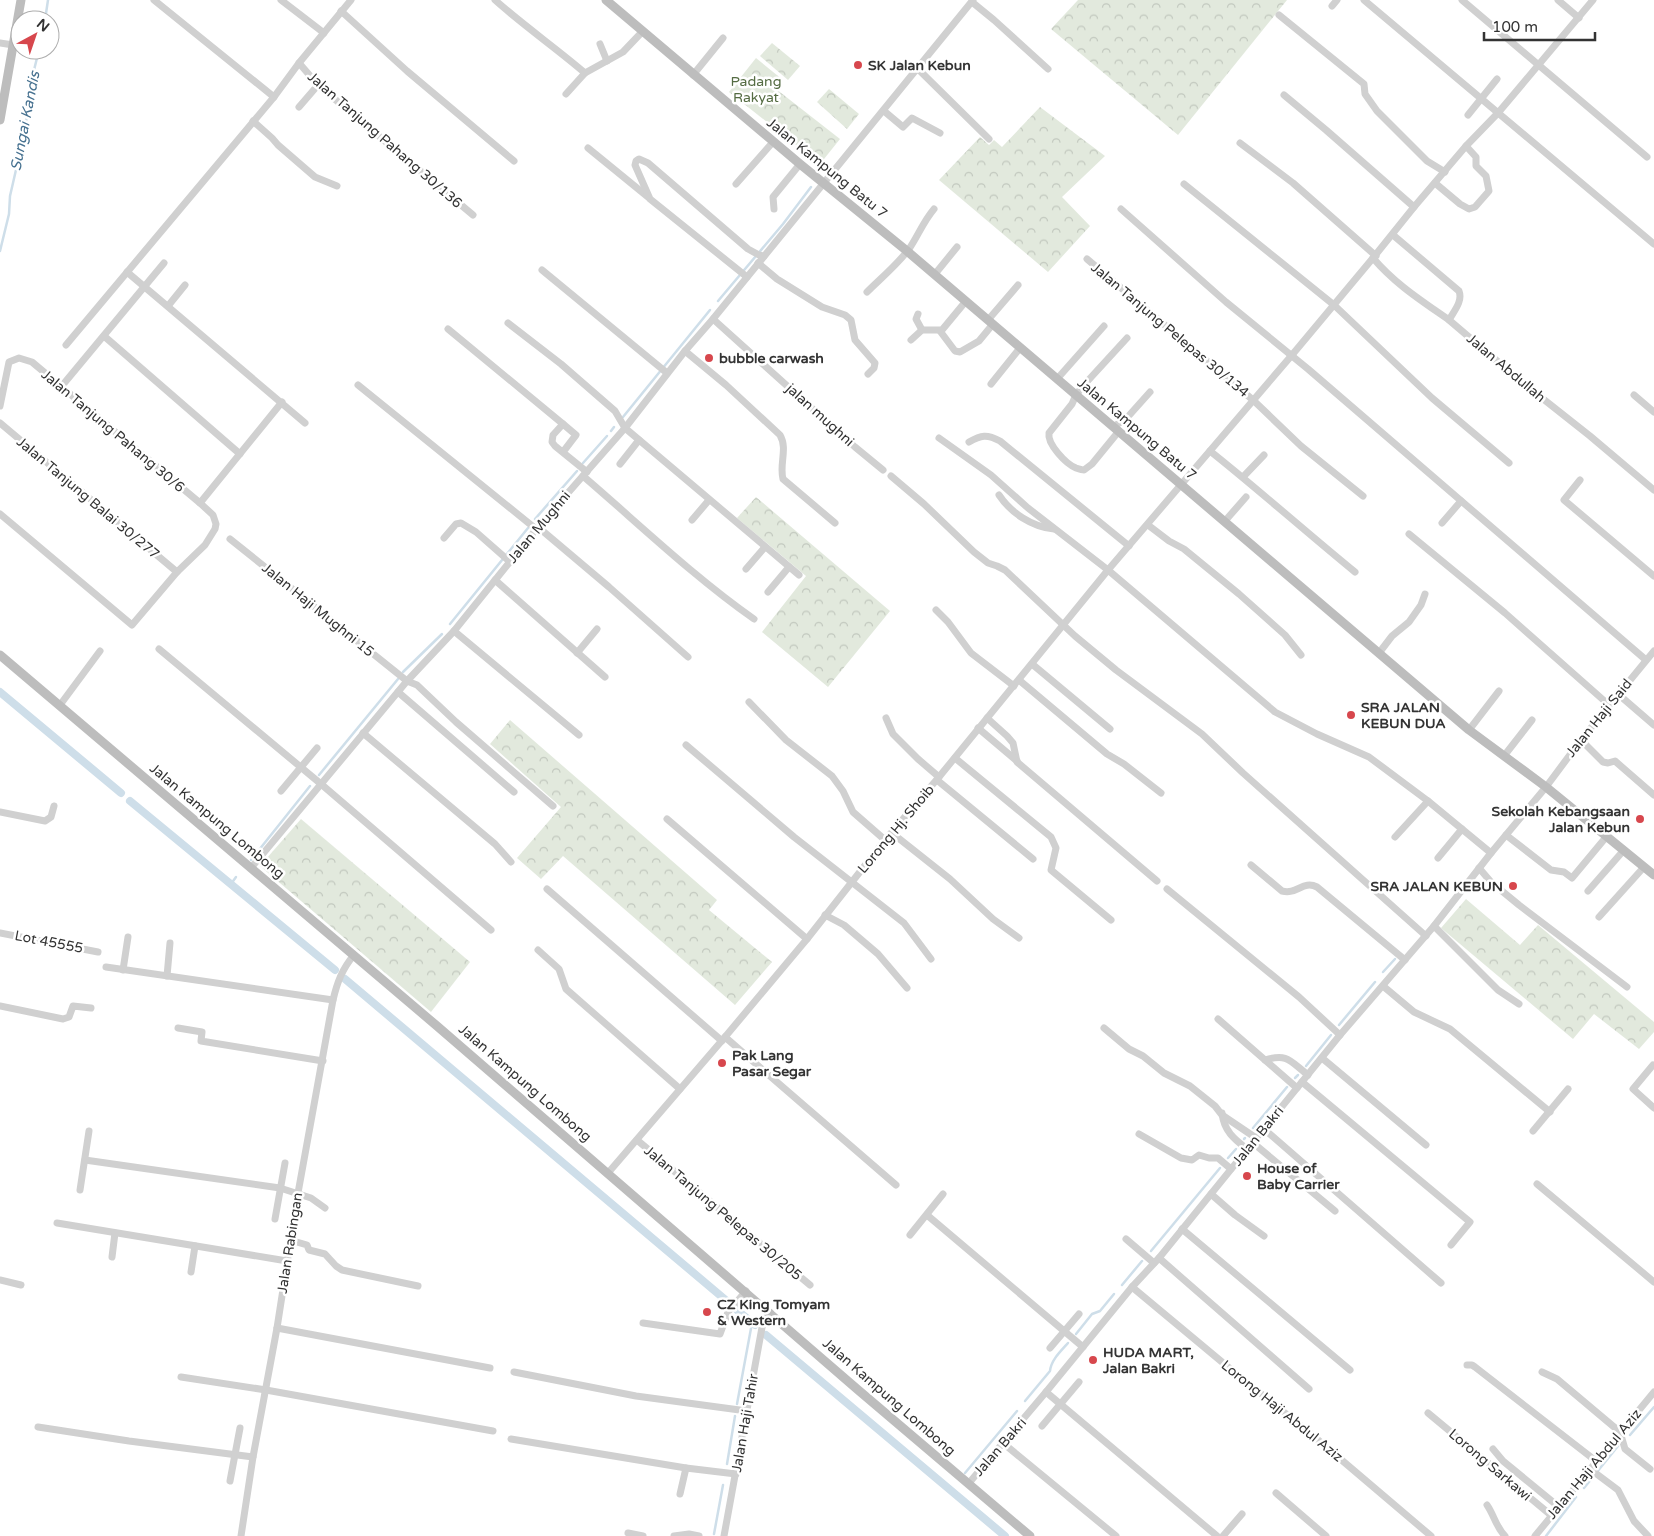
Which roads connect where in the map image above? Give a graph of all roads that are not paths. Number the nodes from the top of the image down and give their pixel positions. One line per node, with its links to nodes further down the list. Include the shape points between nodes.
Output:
1 (154, 0): 30 (street)
2 (281, 0): 15 (street)
3 (352, 0): 11 (street)
4 (495, 0): 24 (street)
5 (606, 0): 14 (street, Jalan Kampung Batu 7)
6 (1364, 0): 31 (street)
7 (1462, 0): 21 (street)
8 (1558, 0): 13 (street)
9 (1593, 0): 13 (street)
10 (973, 1): 22 (street, Jalan Mughni); 23 (street)
11 (341, 11): 15 (street); 45 (street)
12 (1279, 15): 47 (street, via 1364,84 1366,94 1377,111 1427,161)
13 (1579, 18): 21 (street)
14 (642, 32): 19 (street, via 623,52); 25 (street, Jalan Kampung Batu 7)
15 (324, 33): 20 (street)
16 (722, 38): 25 (street)
17 (600, 44): 19 (street)
18 (10, 60): 36 (street)
19 (607, 61): 24 (street)
20 (299, 63): 27 (street, Jalan Tanjung Pahang 30/136); 30 (street)
21 (1538, 65): 34 (street); 44 (street)
22 (918, 69): 33 (street, Jalan Mughni); 39 (street)
23 (1048, 69)
24 (585, 73): 28 (street)
25 (692, 75): 40 (street, Jalan Kampung Batu 7)
26 (1497, 79): 31 (street)
27 (318, 85): 32 (street); 58 (street, Jalan Tanjung Pahang 30/136)
28 (566, 94)
29 (1284, 95): 54 (street)
30 (274, 97): 37 (street)
31 (1481, 99): 34 (street); 35 (street)
32 (299, 107)
33 (884, 111): 38 (street, via 903,127 912,118); 50 (street, Jalan Mughni)
34 (1498, 113): 42 (street); 60 (street)
35 (1468, 115)
36 (0, 118)
37 (254, 121): 52 (street, via 315,177); 69 (street)
38 (940, 133)
39 (989, 139)
40 (773, 142): 46 (street, Jalan Kampung Batu 7); 49 (street)
41 (1240, 143): 64 (street, Jalan Abdullah, via 1293,183)
42 (1466, 146): 47 (street); 48 (street, via 1476,157 1476,166 1486,176 1488,194 1469,209)
43 (588, 148): 53 (street)
44 (1647, 157)
45 (514, 161)
46 (800, 164): 50 (street, Jalan Kampung Batu 7); 55 (street, via 773,197)
47 (1445, 172): 48 (street)
48 (1435, 182): 54 (street)
49 (736, 184)
50 (824, 184): 62 (street, Jalan Kampung Batu 7); 63 (street, Jalan Mughni)
51 (1184, 184): 77 (street)
52 (337, 186)
53 (650, 199): 63 (street, via 635,165 640,159); 71 (street)
54 (1414, 207): 59 (street)
55 (774, 209)
56 (934, 209): 62 (street)
57 (1121, 209): 94 (street, via 1226,302)
58 (473, 215)
59 (1393, 235): 64 (street); 81 (street, via 1459,291 1459,301)
60 (1654, 244)
61 (956, 247): 70 (street)
62 (907, 251): 70 (street, Jalan Kampung Batu 7); 75 (street)
63 (759, 254): 67 (street, Jalan Mughni)
64 (1374, 257): 77 (street); 81 (street, Jalan Abdullah, via 1417,299)
65 (1087, 259): 104 (street, Jalan Tanjung Pelepas 30/134)
66 (164, 263): 74 (street)
67 (758, 263): 71 (street, Jalan Mughni); 96 (street, via 822,307 842,313 851,320 855,340 875,363)
68 (542, 270): 95 (street)
69 (127, 272): 74 (street); 91 (street)
70 (935, 274): 76 (street, Jalan Kampung Batu 7)
71 (746, 276): 80 (street, Jalan Mughni)
72 (185, 285): 78 (street)
73 (1018, 285): 82 (street)
74 (144, 286): 78 (street); 88 (street)
75 (867, 292)
76 (966, 301): 82 (street, Jalan Kampung Batu 7); 87 (street)
77 (1334, 305): 94 (street); 120 (street, via 1432,398)
78 (168, 306): 105 (street)
79 (918, 314): 86 (street, via 916,321)
80 (713, 319): 93 (street, Jalan Mughni); 122 (street, jalan mughni)
81 (1450, 320): 128 (street, Jalan Abdullah)
82 (991, 322): 87 (street, via 979,341 960,352 953,349); 92 (street, Jalan Kampung Batu 7)
83 (508, 323): 111 (street, via 615,412)
84 (1104, 326): 97 (street)
85 (448, 329): 110 (street)
86 (922, 330): 87 (street); 90 (street)
87 (940, 331)
88 (104, 336): 100 (street); 118 (street)
89 (1127, 338): 102 (street)
90 (911, 340)
91 (66, 345)
92 (1020, 348): 97 (street, Jalan Kampung Batu 7); 98 (street)
93 (685, 351): 95 (street, Jalan Mughni); 138 (street, via 780,435 784,449 783,479)
94 (1292, 355): 104 (street); 133 (street)
95 (667, 373): 111 (street, Jalan Mughni)
96 (868, 374)
97 (1058, 379): 102 (street, Jalan Kampung Batu 7)
98 (991, 384)
99 (358, 385): 141 (street)
100 (61, 387): 106 (street, Jalan Tanjung Pahang 30/6, via 32,362 19,358 9,362); 134 (street, Jalan Tanjung Pahang 30/6)
101 (1150, 392): 112 (street)
102 (1076, 394): 112 (street, Jalan Kampung Batu 7); 112 (street, via 1048,437 1052,446 1075,468 1084,470 1092,464)
103 (1634, 395): 107 (street)
104 (1253, 400): 117 (street); 130 (street, Jalan Tanjung Pelepas 30/134)
105 (282, 402): 109 (street); 118 (street)
106 (0, 406)
107 (1654, 412)
108 (0, 423): 152 (street, Jalan Tanjung Balai 30/277)
109 (305, 423)
110 (563, 424): 116 (street, via 552,442); 116 (street, via 576,436)
111 (625, 428): 114 (street); 123 (street, Jalan Mughni)
112 (1116, 428): 127 (street, Jalan Kampung Batu 7)
113 (939, 438): 142 (street, via 991,475)
114 (640, 440): 121 (street); 132 (street)
115 (969, 442): 146 (street, via 985,435 1000,441)
116 (563, 452): 123 (street)
117 (1210, 452): 125 (street); 127 (street)
118 (240, 454): 134 (street)
119 (1264, 455): 125 (street)
120 (1508, 463)
121 (620, 464)
122 (883, 470)
123 (585, 474): 141 (street, Jalan Mughni); 160 (street, via 663,546)
124 (890, 476): 161 (street, via 974,552 1005,570)
125 (1243, 478): 153 (street)
126 (1580, 480): 155 (street, via 1564,500)
127 (1182, 485): 137 (street, Jalan Kampung Batu 7); 140 (street, Lorong Hj. Shoib)
128 (1654, 490)
129 (999, 495): 142 (street, via 1010,509 1031,523)
130 (1363, 496)
131 (1246, 497): 137 (street)
132 (709, 500): 136 (street); 147 (street)
133 (1462, 501): 139 (street); 172 (street)
134 (200, 503): 152 (street, Jalan Tanjung Pahang 30/6, via 213,515 216,524 209,539)
135 (0, 514): 152 (street, via 132,625)
136 (692, 520)
137 (1225, 521): 168 (street, Jalan Kampung Batu 7)
138 (835, 523)
139 (1442, 523)
140 (1148, 525): 146 (street, Lorong Hj. Shoib); 170 (street, via 1184,549 1239,594 1285,635)
141 (537, 528): 148 (street, Jalan Mughni); 171 (street)
142 (1054, 529): 151 (street)
143 (1409, 534): 182 (street)
144 (444, 538): 148 (street, via 460,523)
145 (230, 539): 175 (street, Jalan Haji Mughni 15)
146 (1130, 546): 151 (street, Lorong Hj. Shoib)
147 (765, 547): 149 (street); 150 (street)
148 (509, 560): 156 (street, Jalan Mughni)
149 (789, 567): 154 (street); 157 (street)
150 (746, 569)
151 (1108, 570): 161 (street, Lorong Hj. Shoib); 206 (street, via 1276,712 1369,757)
152 (177, 572)
153 (1355, 572)
154 (798, 575)
155 (1654, 576)
156 (495, 580): 163 (street, Jalan Mughni); 167 (street)
157 (768, 592)
158 (1425, 594): 168 (street, via 1409,622)
159 (936, 610): 176 (street, via 971,653)
160 (754, 619)
161 (1063, 626): 173 (street, Lorong Hj. Shoib); 238 (street, via 1202,734)
162 (597, 629): 167 (street)
163 (454, 631): 175 (street, Jalan Mughni); 191 (street)
164 (159, 649): 198 (street)
165 (100, 651): 181 (street)
166 (1654, 651): 172 (street, Jalan Haji Said)
167 (577, 653): 174 (street)
168 (1379, 653): 189 (street, Jalan Kampung Batu 7)
169 (0, 655): 181 (street, Jalan Kampung Lombong)
170 (1301, 655)
171 (688, 657)
172 (1646, 660): 179 (street, Jalan Haji Said)
173 (1032, 664): 176 (street, Lorong Hj. Shoib); 188 (street)
174 (605, 677)
175 (407, 681): 178 (street, Jalan Mughni); 208 (street, Jalan Haji Mughni 15, via 416,684)
176 (1017, 683): 184 (street, Lorong Hj. Shoib); 204 (street)
177 (1499, 691): 189 (street)
178 (398, 692): 190 (street, Jalan Mughni); 203 (street)
179 (1618, 694): 182 (street, Jalan Haji Said); 186 (street)
180 (749, 702): 216 (street, via 786,740 832,776 853,812)
181 (60, 705): 224 (street, Jalan Kampung Lombong)
182 (1609, 705): 192 (street, Jalan Haji Said)
183 (886, 718): 199 (street, via 893,734)
184 (987, 718): 187 (street, Lorong Hj. Shoib); 197 (street, via 1013,743)
185 (1532, 720): 195 (street)
186 (1654, 725)
187 (978, 728): 196 (street, Lorong Hj. Shoib); 197 (street)
188 (1110, 729)
189 (1469, 730): 195 (street, Jalan Kampung Batu 7)
190 (363, 733): 200 (street, Jalan Mughni); 221 (street, via 495,844)
191 (579, 735)
192 (1581, 740): 201 (street, Jalan Haji Said); 205 (street, via 1603,762 1615,761)
193 (686, 744): 228 (street)
194 (317, 748): 198 (street)
195 (1504, 756): 201 (street, Jalan Kampung Batu 7)
196 (955, 758): 199 (street, Lorong Hj. Shoib); 234 (street, via 1051,837 1056,848 1051,870)
197 (1017, 762): 227 (street)
198 (301, 768): 200 (street); 202 (street)
199 (938, 778): 212 (street, Lorong Hj. Shoib); 220 (street)
200 (321, 784): 224 (street, Jalan Mughni); 236 (street)
201 (1546, 787): 213 (street, Jalan Bakri); 214 (street, Jalan Kampung Batu 7)
202 (281, 791)
203 (514, 792)
204 (1162, 794)
205 (1654, 795)
206 (1428, 801): 211 (street); 215 (street)
207 (54, 806): 209 (street, via 51,817 45,820)
208 (553, 806)
209 (0, 812)
210 (667, 819): 241 (street)
211 (1462, 829): 218 (street); 219 (street)
212 (892, 832): 216 (street, Lorong Hj. Shoib); 240 (street)
213 (1506, 835): 214 (street, via 1550,870 1564,872 1572,878); 218 (street, Jalan Bakri)
214 (1607, 836): 217 (street, Jalan Kampung Batu 7)
215 (1395, 837)
216 (885, 840): 228 (street, Lorong Hj. Shoib)
217 (1624, 850): 223 (street, Jalan Kampung Batu 7); 231 (street)
218 (1491, 853): 225 (street, Jalan Bakri)
219 (1438, 858)
220 (1033, 859)
221 (511, 862)
222 (1251, 865): 247 (street, via 1288,893 1313,884)
223 (1644, 867): 226 (street, Jalan Kampung Batu 7); 233 (street)
224 (252, 868): 245 (street, Jalan Kampung Lombong)
225 (1479, 868): 235 (street, Jalan Bakri); 252 (street, via 1519,905)
226 (1654, 875)
227 (1156, 881)
228 (851, 883): 232 (street, Lorong Hj. Shoib); 246 (street, via 904,923)
229 (547, 889): 262 (street)
230 (1167, 889): 261 (street, via 1299,997)
231 (1588, 892)
232 (825, 915): 241 (street, Lorong Hj. Shoib); 253 (street, via 844,925 878,954)
233 (1598, 917)
234 (1112, 920)
235 (1434, 926): 238 (street, Jalan Bakri); 255 (street, via 1498,990)
236 (491, 930)
237 (0, 933): 244 (street, Lot 45555)
238 (1426, 936): 247 (street, Jalan Bakri)
239 (128, 937): 249 (street)
240 (1019, 938)
241 (807, 939): 262 (street, Lorong Hj. Shoib)
242 (170, 943): 250 (street)
243 (538, 950): 269 (street, via 559,970 566,988)
244 (98, 952)
245 (354, 955): 254 (street, Jalan Rabingan, via 338,979); 285 (street, Jalan Kampung Lombong)
246 (931, 959)
247 (1405, 960): 251 (street, Jalan Bakri)
248 (106, 967): 249 (street)
249 (123, 970): 250 (street)
250 (167, 976): 254 (street)
251 (1383, 986): 261 (street, Jalan Bakri); 272 (street, via 1414,1012 1450,1029)
252 (1627, 987)
253 (907, 988)
254 (333, 1000): 264 (street, Jalan Rabingan)
255 (1519, 1004)
256 (0, 1006): 257 (street, via 63,1019 69,1017 73,1006)
257 (91, 1008)
258 (1218, 1019): 265 (street)
259 (178, 1028): 264 (street, via 202,1032 202,1041)
260 (1104, 1028): 273 (street, via 1164,1073 1190,1086)
261 (1340, 1035): 263 (street, Jalan Bakri)
262 (724, 1039): 269 (street, Lorong Hj. Shoib); 287 (street)
263 (1322, 1058): 267 (street, Jalan Bakri); 280 (street)
264 (318, 1060): 290 (street, Jalan Rabingan)
265 (1264, 1060): 267 (street, via 1285,1057); 268 (street)
266 (1653, 1065): 271 (street, via 1633,1090)
267 (1308, 1075): 268 (street, Jalan Bakri)
268 (1300, 1085): 274 (street, Jalan Bakri); 304 (street, via 1470,1222)
269 (680, 1089): 278 (street, Lorong Hj. Shoib)
270 (1568, 1089): 272 (street)
271 (1654, 1108)
272 (1550, 1112): 276 (street)
273 (1222, 1114): 279 (street); 281 (street, via 1225,1129)
274 (1264, 1129): 279 (street, Jalan Bakri); 312 (street)
275 (89, 1131): 282 (street)
276 (1534, 1131)
277 (1139, 1134): 284 (street, via 1181,1158 1192,1160 1199,1155 1218,1158)
278 (637, 1140): 285 (street, Lorong Hj. Shoib); 314 (street, Jalan Tanjung Pelepas 30/205)
279 (1254, 1140): 281 (street, Jalan Bakri); 294 (street)
280 (1426, 1145)
281 (1247, 1149): 284 (street, Jalan Bakri)
282 (85, 1160): 288 (street); 289 (street)
283 (285, 1163): 288 (street)
284 (1231, 1169): 292 (street, Jalan Bakri)
285 (608, 1173): 317 (street, Jalan Kampung Lombong)
286 (1537, 1184): 311 (street)
287 (896, 1185)
288 (280, 1188): 290 (street); 296 (street)
289 (80, 1190)
290 (298, 1193): 293 (street); 303 (street, Jalan Rabingan)
291 (943, 1194): 295 (street)
292 (1211, 1194): 298 (street, Jalan Bakri); 301 (street)
293 (325, 1208)
294 (1335, 1211)
295 (927, 1215): 300 (street); 322 (street)
296 (275, 1219)
297 (57, 1223): 299 (street)
298 (1182, 1229): 307 (street, Jalan Bakri); 327 (street)
299 (115, 1233): 305 (street); 306 (street)
300 (910, 1235)
301 (1264, 1236)
302 (1126, 1239): 307 (street)
303 (290, 1240): 308 (street, Jalan Rabingan); 315 (street, via 325,1254 342,1270)
304 (1451, 1245)
305 (195, 1246): 308 (street); 309 (street)
306 (112, 1257)
307 (1156, 1260): 316 (street, Jalan Bakri); 332 (street)
308 (287, 1261): 321 (street, Jalan Rabingan)
309 (191, 1272)
310 (0, 1280): 313 (street)
311 (1654, 1282)
312 (1441, 1283)
313 (21, 1285)
314 (810, 1285)
315 (418, 1286)
316 (1132, 1287): 323 (street, Jalan Bakri); 373 (street, Lorong Haji Abdul Aziz)
317 (746, 1291): 318 (street, Jalan Kampung Lombong); 320 (street, via 728,1312 720,1334)
318 (770, 1312): 337 (street, Jalan Haji Tahir, via 763,1322); 355 (street, Jalan Kampung Lombong)
319 (1079, 1314): 322 (street)
320 (644, 1323)
321 (277, 1328): 326 (street); 333 (street, Jalan Rabingan)
322 (1064, 1332): 323 (street); 324 (street)
323 (1083, 1347): 334 (street, Jalan Bakri)
324 (1050, 1348)
325 (1467, 1365): 349 (street, via 1475,1367)
326 (490, 1368)
327 (1350, 1370)
328 (514, 1372): 337 (street, via 636,1396)
329 (1542, 1372): 343 (street, via 1557,1379)
330 (181, 1377): 333 (street)
331 (1079, 1382): 336 (street)
332 (1309, 1389)
333 (266, 1390): 342 (street); 348 (street, Jalan Rabingan)
334 (1046, 1392): 336 (street); 345 (street, Jalan Bakri)
335 (1654, 1392): 343 (street, Jalan Haji Abdul Aziz)
336 (1060, 1404): 339 (street); 370 (street)
337 (747, 1412): 353 (street, Jalan Haji Tahir)
338 (1428, 1413): 361 (street, Lorong Sarkawi)
339 (1042, 1426)
340 (38, 1427): 347 (street)
341 (240, 1428): 347 (street)
342 (493, 1431)
343 (1620, 1432): 349 (street, Jalan Haji Abdul Aziz); 351 (street, via 1625,1449)
344 (511, 1439): 350 (street)
345 (1004, 1443): 355 (street, Jalan Bakri); 369 (street)
346 (1493, 1449): 359 (street, via 1503,1461)
347 (234, 1455): 348 (street); 354 (street)
348 (253, 1458): 363 (street, Jalan Rabingan)
349 (1596, 1461): 352 (street, Jalan Haji Abdul Aziz)
350 (686, 1468): 353 (street); 357 (street)
351 (1650, 1469)
352 (1594, 1473): 359 (street, Jalan Haji Abdul Aziz); 376 (street, via 1618,1490 1634,1521)
353 (736, 1474): 367 (street, Jalan Haji Tahir)
354 (230, 1480)
355 (969, 1483): 368 (street, Jalan Kampung Lombong)
356 (1276, 1493): 372 (street)
357 (680, 1494)
358 (1487, 1505): 374 (street)
359 (1560, 1507): 361 (street, Jalan Haji Abdul Aziz)
360 (1242, 1514): 371 (street)
361 (1552, 1516): 375 (street, Jalan Haji Abdul Aziz)
362 (628, 1533): 364 (street)
363 (241, 1536)
364 (643, 1536)
365 (674, 1536): 366 (street)
366 (699, 1536)
367 (724, 1536)
368 (1030, 1536)
369 (1116, 1536)
370 (1217, 1536)
371 (1223, 1536)
372 (1326, 1536)
373 (1431, 1536)
374 (1505, 1536)
375 (1535, 1536)
376 (1648, 1536)

